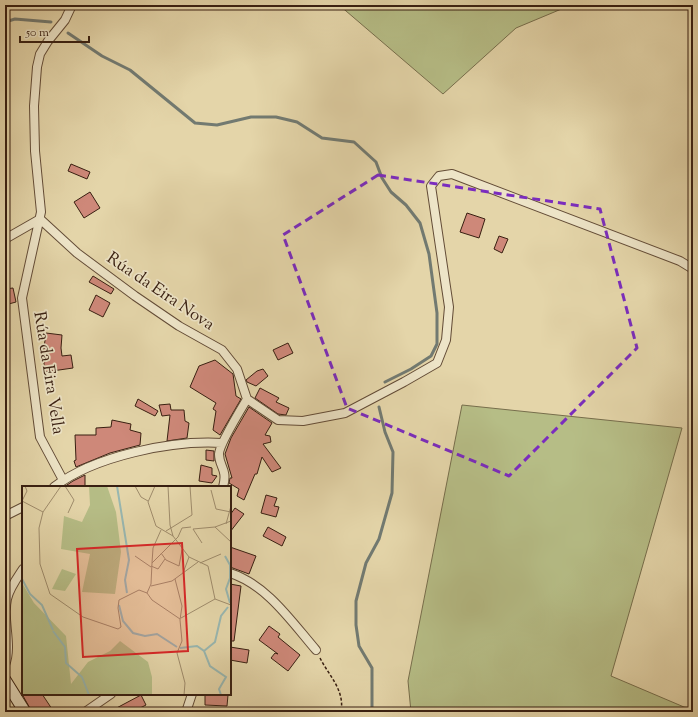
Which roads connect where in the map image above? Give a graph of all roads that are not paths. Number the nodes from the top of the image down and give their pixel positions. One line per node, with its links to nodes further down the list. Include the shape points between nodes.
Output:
1 (72, 5): 2 (street, Rúa da Eira Vella, via 65,20 40,54 37,67 34,106)
2 (40, 219): 3 (street); 5 (street, Rúa da Eira Nova, via 77,253 135,296 179,326 222,350 237,370); 7 (street, Rúa da Eira Vella, via 22,298 40,437)
3 (5, 239)
4 (693, 269): 5 (street, via 680,261 452,174 439,176 431,186 431,199 442,254 448,307 446,340 437,363 345,413 303,421 278,420)
5 (247, 399): 6 (street)
6 (222, 443): 7 (street, via 201,442 145,449 119,456); 9 (street, via 219,455 226,476)
7 (63, 480): 8 (street)
8 (55, 486)
9 (223, 486)
10 (22, 508): 11 (street)
11 (7, 515): 12 (street)
12 (5, 524)
13 (22, 571): 16 (street, via 7,598)
14 (231, 574): 15 (street, via 258,587)
15 (316, 650)
16 (5, 665)
17 (5, 680): 20 (street)
18 (110, 695): 21 (street)
19 (192, 695): 22 (street)
20 (25, 712)
21 (85, 712)
22 (186, 712)

